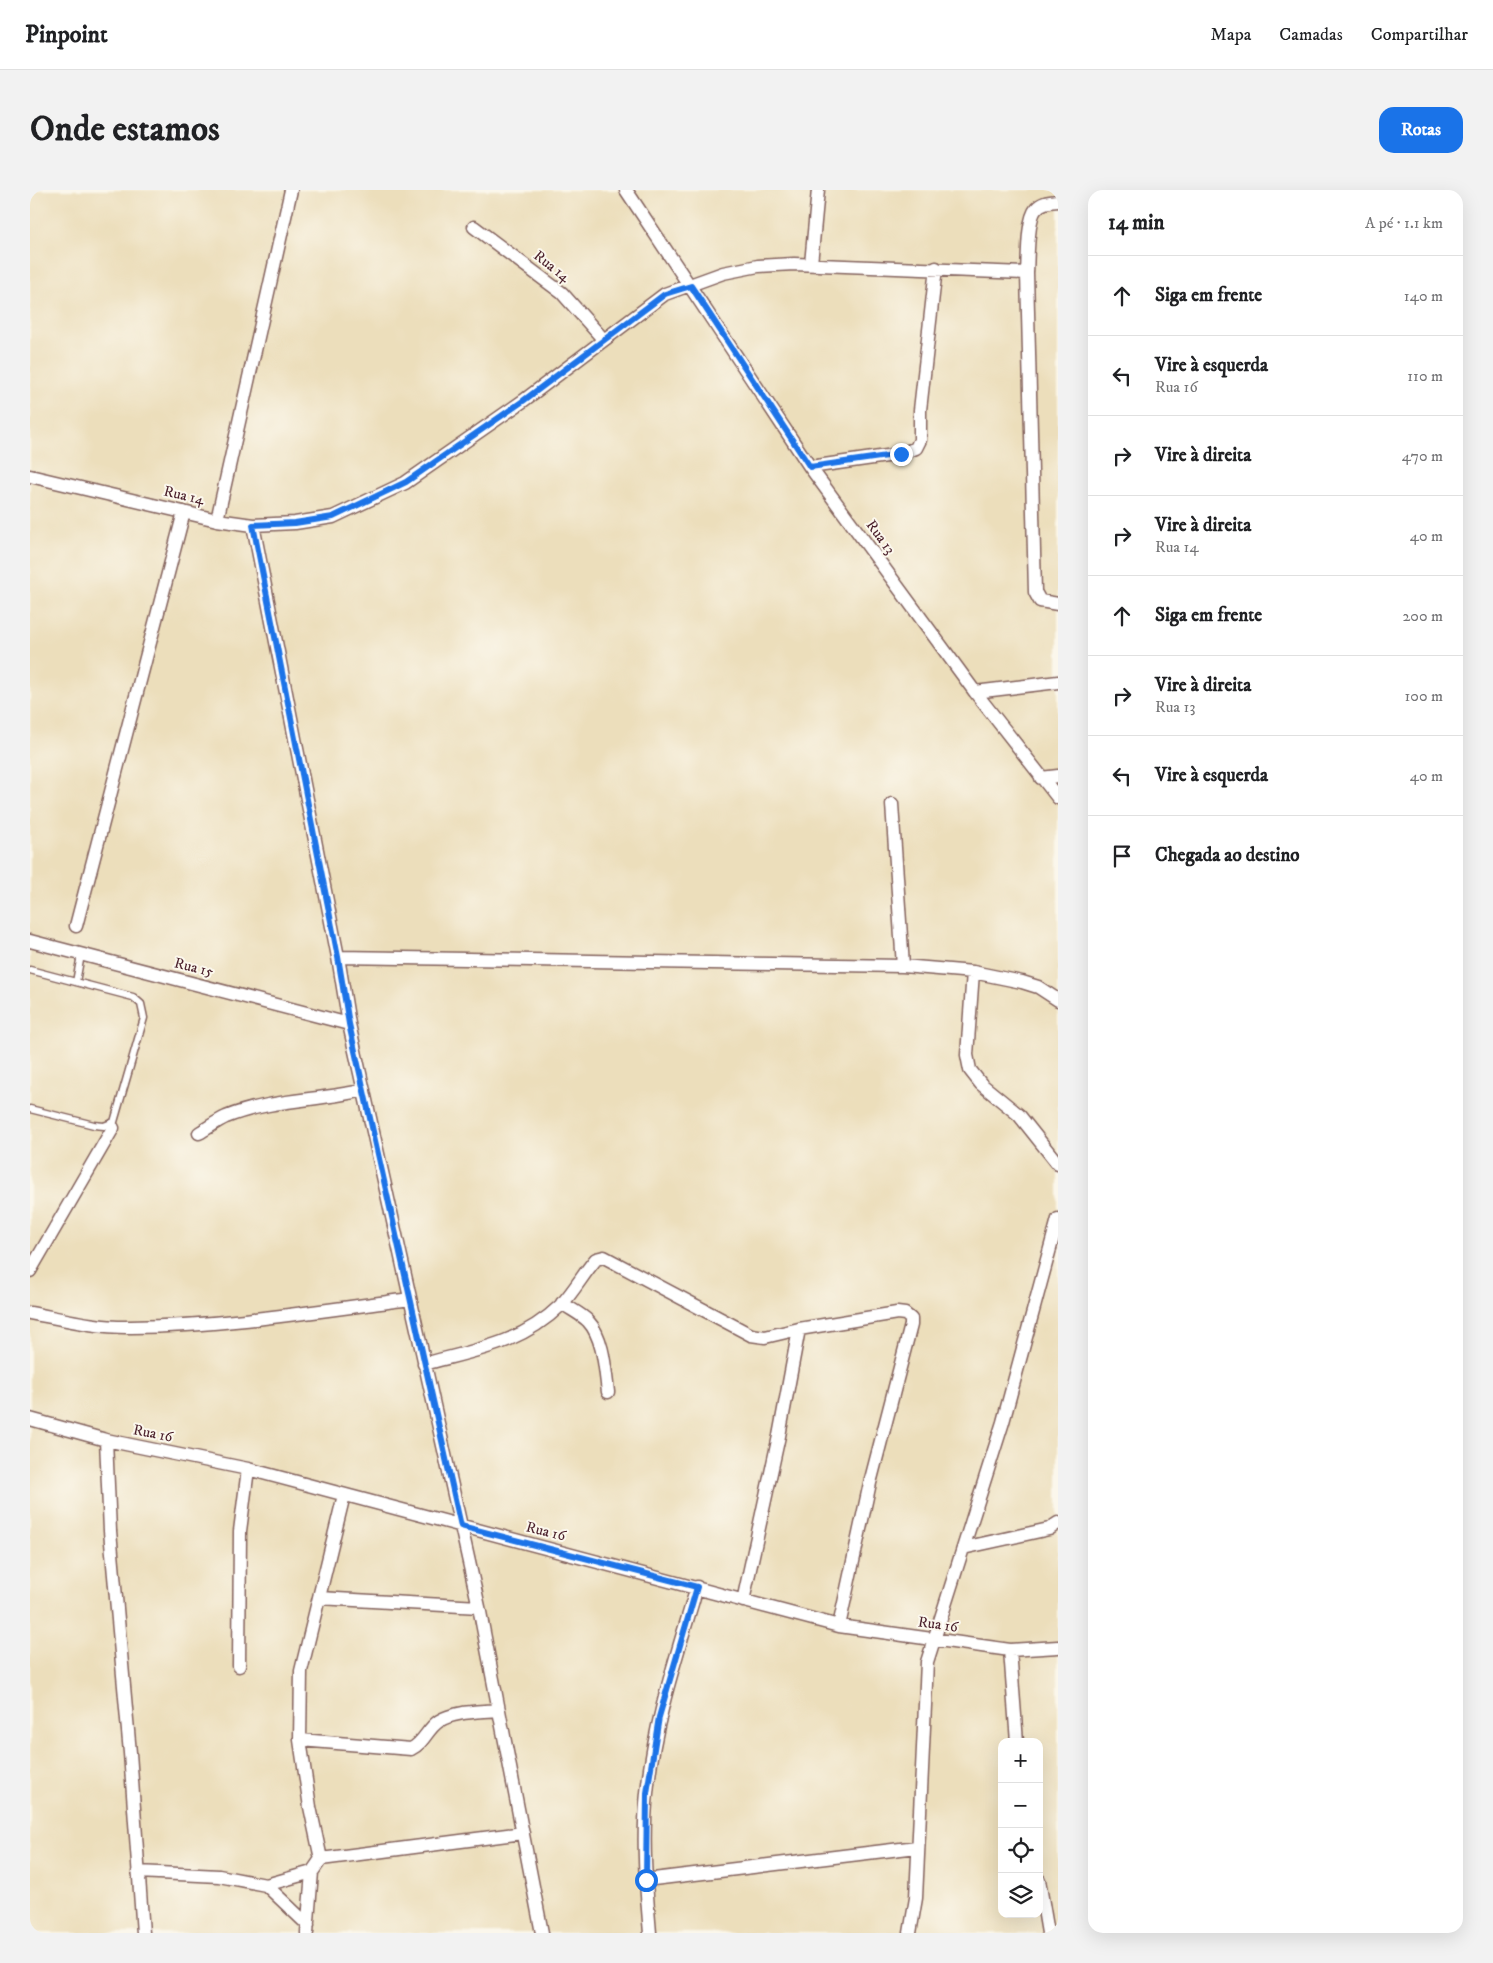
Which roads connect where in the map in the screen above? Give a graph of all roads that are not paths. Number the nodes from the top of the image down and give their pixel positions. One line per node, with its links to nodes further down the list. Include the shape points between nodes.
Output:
1 (291, 190): 14 (street)
2 (626, 190): 9 (street, Rua 13)
3 (818, 190): 6 (street)
4 (1058, 201): 8 (street, via 1044,203 1034,210)
5 (474, 227): 10 (street, Rua 14, via 562,293)
6 (811, 264): 7 (street, Rua 14); 9 (street, Rua 14, via 758,266 723,273)
7 (936, 268): 8 (street, Rua 14); 11 (street, via 922,386 920,440 916,448 901,454)
8 (1027, 273): 16 (street, via 1036,592 1040,601)
9 (691, 286): 10 (street, Rua 14, via 665,294); 11 (street, Rua 13)
10 (603, 339): 15 (street, Rua 14, via 523,401 406,482 333,517)
11 (810, 467): 18 (street, Rua 13)
12 (30, 476): 13 (street, Rua 14)
13 (184, 512): 14 (street, Rua 14); 23 (street)
14 (217, 520): 15 (street, Rua 14)
15 (253, 525): 26 (street)
16 (1058, 604)
17 (1058, 682): 18 (street)
18 (975, 692): 20 (street, Rua 13)
19 (1058, 776): 20 (street)
20 (1041, 778): 21 (street, Rua 13)
21 (1058, 798)
22 (892, 804): 27 (street)
23 (76, 926)
24 (30, 941): 25 (street, Rua 15)
25 (81, 955): 30 (lane); 32 (street, Rua 15)
26 (338, 957): 27 (street); 32 (street)
27 (903, 966): 29 (street)
28 (30, 970): 30 (lane)
29 (973, 972): 31 (street, via 1038,987); 37 (street, via 967,1054 970,1070 980,1084 1020,1115)
30 (76, 982): 34 (lane, via 133,997 141,1004 144,1018 114,1122 94,1125)
31 (1058, 1000)
32 (349, 1024): 33 (street)
33 (364, 1090): 36 (street, via 260,1107 224,1118); 40 (street)
34 (30, 1109)
35 (113, 1128): 39 (street)
36 (199, 1133)
37 (1058, 1164)
38 (1058, 1219): 52 (street, via 1003,1422)
39 (30, 1271)
40 (410, 1299): 42 (street, via 256,1319 130,1327 90,1324); 44 (street)
41 (562, 1303): 43 (street, via 596,1259 604,1257 751,1334 765,1338); 44 (street, via 522,1336); 45 (street, via 588,1321 594,1331 602,1354)
42 (30, 1313)
43 (798, 1329): 55 (street, via 779,1436); 57 (street, via 897,1313 910,1319)
44 (424, 1364): 51 (street)
45 (608, 1392)
46 (30, 1419): 47 (street, Rua 16)
47 (106, 1440): 48 (street, Rua 16); 68 (street, via 110,1531)
48 (248, 1469): 49 (street, Rua 16); 61 (street, via 240,1530)
49 (344, 1495): 51 (street, Rua 16); 54 (street)
50 (1058, 1523): 52 (street, via 1049,1528)
51 (461, 1526): 53 (street, Rua 16); 56 (street)
52 (963, 1548): 58 (street)
53 (697, 1587): 55 (street, Rua 16); 70 (street, via 659,1717 647,1793)
54 (319, 1598): 56 (street); 64 (street, via 301,1672)
55 (743, 1601): 57 (street, Rua 16)
56 (479, 1607): 62 (street)
57 (838, 1626): 58 (street, Rua 16)
58 (934, 1641): 60 (street, Rua 16); 66 (street, via 925,1682)
59 (1058, 1647): 60 (street, Rua 16)
60 (1010, 1650): 63 (street)
61 (239, 1666)
62 (498, 1710): 64 (street, via 452,1716 439,1721 420,1745 411,1749); 65 (street)
63 (1017, 1738)
64 (300, 1740): 67 (street)
65 (522, 1833): 67 (street); 75 (street)
66 (917, 1847): 70 (street); 77 (street, via 916,1898)
67 (321, 1859): 69 (street)
68 (138, 1872): 71 (street, via 219,1876); 74 (street)
69 (312, 1872): 71 (street); 73 (street)
70 (646, 1880): 76 (street)
71 (266, 1885): 73 (street)
72 (1043, 1904): 78 (street)
73 (307, 1929)
74 (143, 1933)
75 (542, 1933)
76 (650, 1933)
77 (910, 1933)
78 (1048, 1933)

